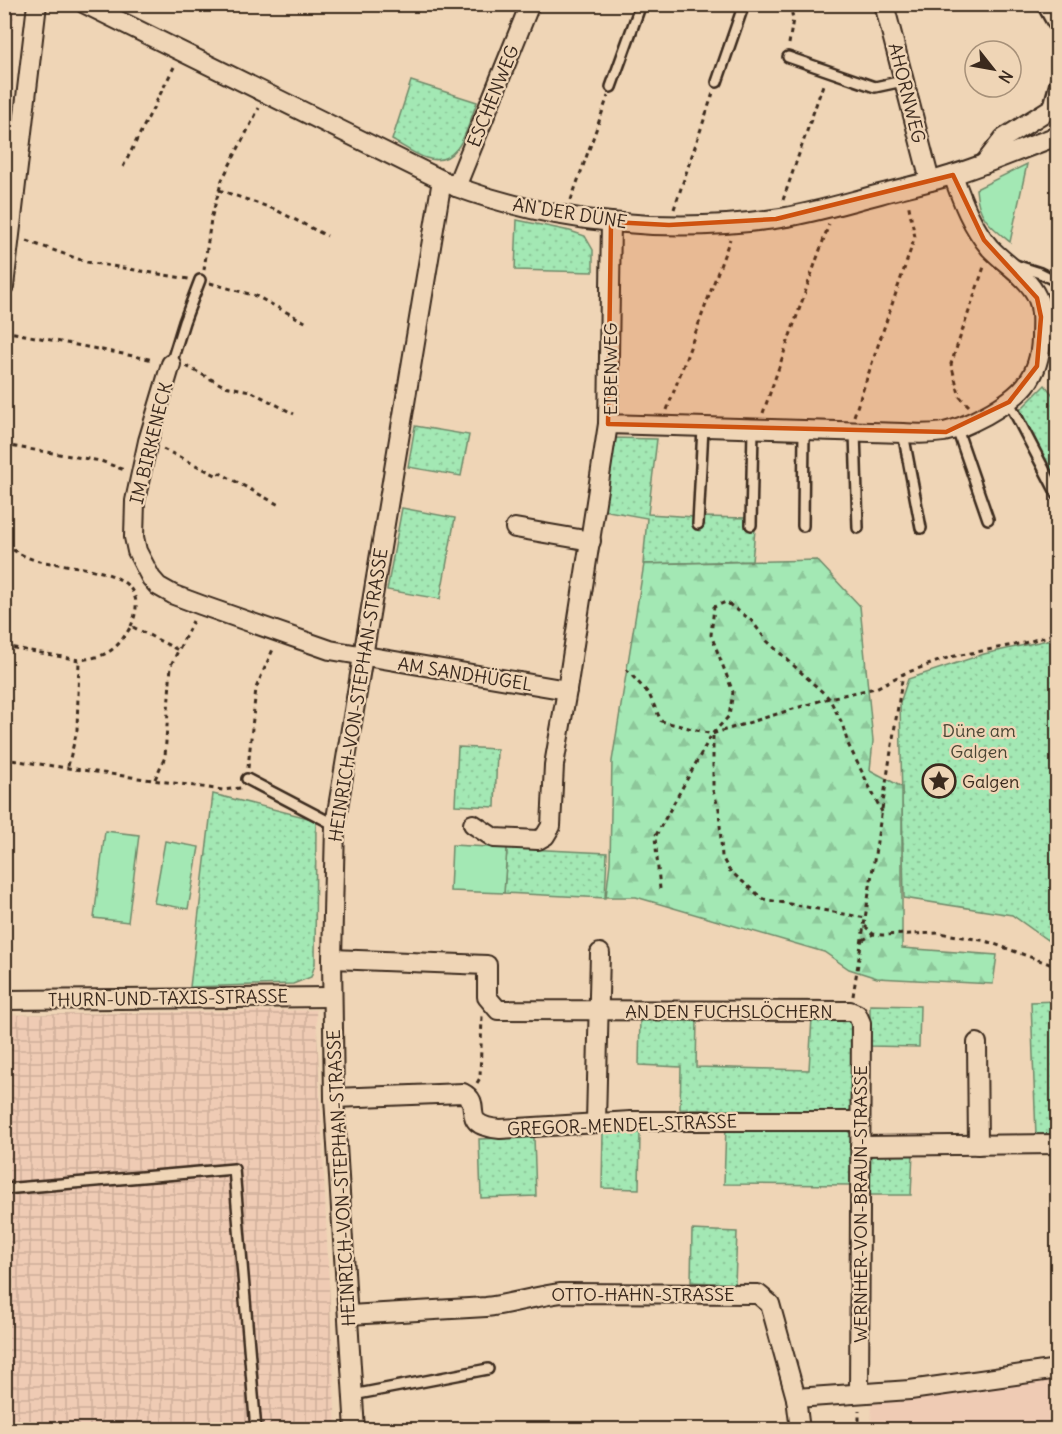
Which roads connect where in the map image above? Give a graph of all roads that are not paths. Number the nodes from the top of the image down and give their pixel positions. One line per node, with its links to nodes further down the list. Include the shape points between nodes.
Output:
1 (37, 4): 21 (street)
2 (85, 4): 19 (street, AN DER DÜNE)
3 (530, 4): 19 (street, ESCHENWEG)
4 (641, 4): 13 (lane)
5 (744, 4): 12 (lane)
6 (884, 4): 11 (street, AHORNWEG)
7 (1050, 4): 8 (street)
8 (1058, 20)
9 (788, 57): 11 (lane, via 875,87)
10 (1058, 73): 14 (lane)
11 (903, 81): 18 (street, AHORNWEG)
12 (717, 82)
13 (611, 87)
14 (1053, 106): 16 (street, via 1004,138)
15 (1058, 136): 16 (street, AN DER DÜNE)
16 (984, 164): 17 (street, AN DER DÜNE)
17 (953, 175): 18 (street, AN DER DÜNE); 22 (street, EIBENWEG, via 975,226)
18 (930, 181): 20 (street, AN DER DÜNE, via 776,219 735,224)
19 (449, 183): 20 (street, AN DER DÜNE, via 502,202); 44 (street, HEINRICH-VON-STEPHAN-STRASSE)
20 (611, 222): 28 (street, EIBENWEG)
21 (8, 245): 25 (street)
22 (1007, 264): 24 (lane, EIBENWEG, via 1029,268); 27 (street, EIBENWEG, via 1034,291 1041,317 1037,366)
23 (200, 280): 26 (lane, IM BIRKENECK)
24 (1058, 282)
25 (4, 286)
26 (171, 361): 44 (street, IM BIRKENECK, via 135,501 134,537 151,578 166,591 201,605 279,634)
27 (1009, 402): 31 (street, EIBENWEG); 35 (lane)
28 (608, 423): 29 (street, EIBENWEG); 43 (street)
29 (703, 428): 30 (street, EIBENWEG); 37 (lane)
30 (755, 429): 32 (street, EIBENWEG); 38 (lane)
31 (957, 429): 34 (street, EIBENWEG); 36 (lane)
32 (804, 430): 33 (street, EIBENWEG); 39 (lane)
33 (852, 432): 34 (street, EIBENWEG); 41 (lane)
34 (903, 433): 42 (lane)
35 (1058, 496)
36 (988, 519)
37 (698, 524)
38 (751, 525)
39 (803, 526)
40 (515, 528): 43 (street)
41 (858, 528)
42 (921, 528)
43 (591, 541): 45 (street)
44 (363, 657): 45 (street, AM SANDHÜGEL); 48 (street, HEINRICH-VON-STEPHAN-STRASSE)
45 (567, 690): 47 (street, via 554,765 551,826 545,836 538,840 494,838)
46 (246, 779): 48 (lane)
47 (473, 824)
48 (335, 825): 50 (street, HEINRICH-VON-STEPHAN-STRASSE)
49 (600, 953): 53 (street, AN DEN FUCHSLÖCHERN)
50 (332, 960): 51 (street, HEINRICH-VON-STEPHAN-STRASSE); 53 (street, AN DEN FUCHSLÖCHERN, via 487,965 487,997 498,1010)
51 (332, 997): 52 (street, THURN-UND-TAXIS-STRASSE); 56 (street, HEINRICH-VON-STEPHAN-STRASSE)
52 (4, 1000)
53 (599, 1010): 54 (street, AN DEN FUCHSLÖCHERN); 58 (street, AN DEN FUCHSLÖCHERN)
54 (854, 1013): 57 (street, WERNHER-VON-BRAUN-STRASSE, via 861,1023)
55 (977, 1043): 60 (street)
56 (334, 1098): 58 (street, GREGOR-MENDEL-STRASSE, via 463,1092 469,1095 474,1119 487,1127); 63 (street, HEINRICH-VON-STEPHAN-STRASSE)
57 (860, 1121): 58 (street, GREGOR-MENDEL-STRASSE); 61 (street, WERNHER-VON-BRAUN-STRASSE)
58 (596, 1122)
59 (1058, 1144): 60 (street)
60 (978, 1145): 61 (street)
61 (860, 1146): 66 (street, WERNHER-VON-BRAUN-STRASSE)
62 (4, 1189): 69 (lane, via 234,1169)
63 (349, 1315): 67 (street, HEINRICH-VON-STEPHAN-STRASSE); 68 (street, OTTO-HAHN-STRASSE, via 496,1305 561,1293 758,1294 770,1304)
64 (489, 1369): 67 (lane)
65 (1058, 1369): 66 (street)
66 (860, 1393): 68 (street)
67 (353, 1395): 70 (street, HEINRICH-VON-STEPHAN-STRASSE)
68 (796, 1398): 71 (street, OTTO-HAHN-STRASSE)
69 (256, 1430)
70 (355, 1430)
71 (800, 1430)

